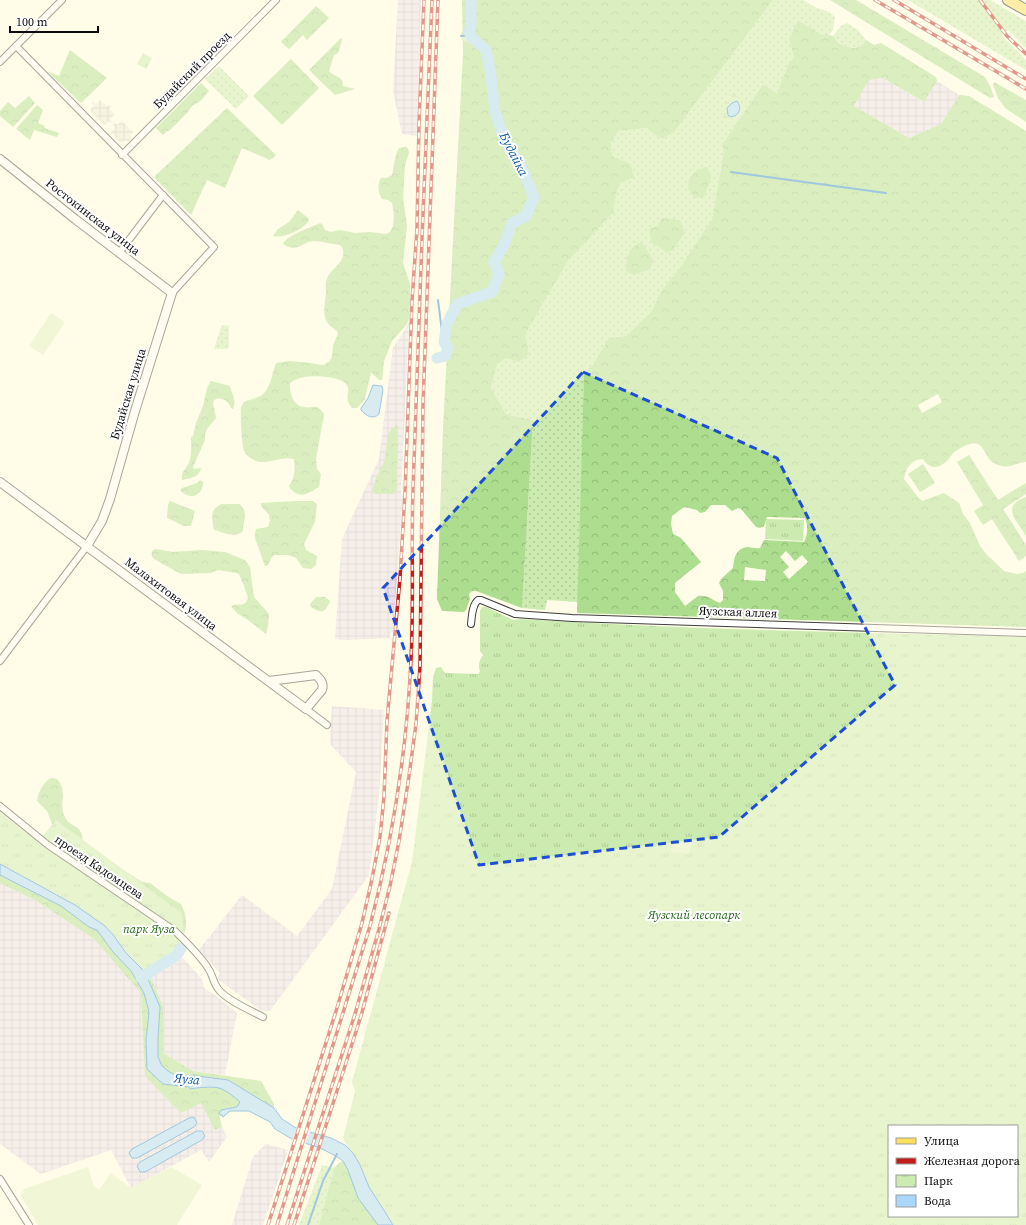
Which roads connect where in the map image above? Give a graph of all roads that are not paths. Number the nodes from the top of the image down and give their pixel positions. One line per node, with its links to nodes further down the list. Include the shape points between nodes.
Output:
1 (62, 0): 5 (street)
2 (276, 0): 7 (street, Будайский проезд)
3 (1008, 0): 4 (main road)
4 (1026, 10)
5 (16, 46): 6 (street); 7 (street, Будайская улица)
6 (0, 62)
7 (122, 155): 9 (street, Будайская улица)
8 (0, 159): 10 (street, Ростокинская улица)
9 (163, 195): 10 (street); 11 (street, Будайская улица, via 214,247)
10 (119, 253): 11 (street, Ростокинская улица)
11 (172, 293): 13 (street, Будайская улица, via 110,499 102,521)
12 (0, 482): 13 (street, Малахитовая улица)
13 (87, 546): 16 (street, Будайская улица); 17 (street, Малахитовая улица)
14 (471, 624): 15 (street, Яузская аллея, via 476,602 481,600 515,614 572,618)
15 (1026, 633)
16 (0, 660)
17 (269, 681): 18 (street, Малахитовая улица); 18 (street, via 316,675 323,687)
18 (306, 709): 19 (street, Малахитовая улица)
19 (327, 726)
20 (0, 806): 21 (street, проезд Кадомцева, via 48,845 175,931 209,969 219,991)
21 (263, 1017)
22 (0, 1179): 23 (street)
23 (29, 1225)

